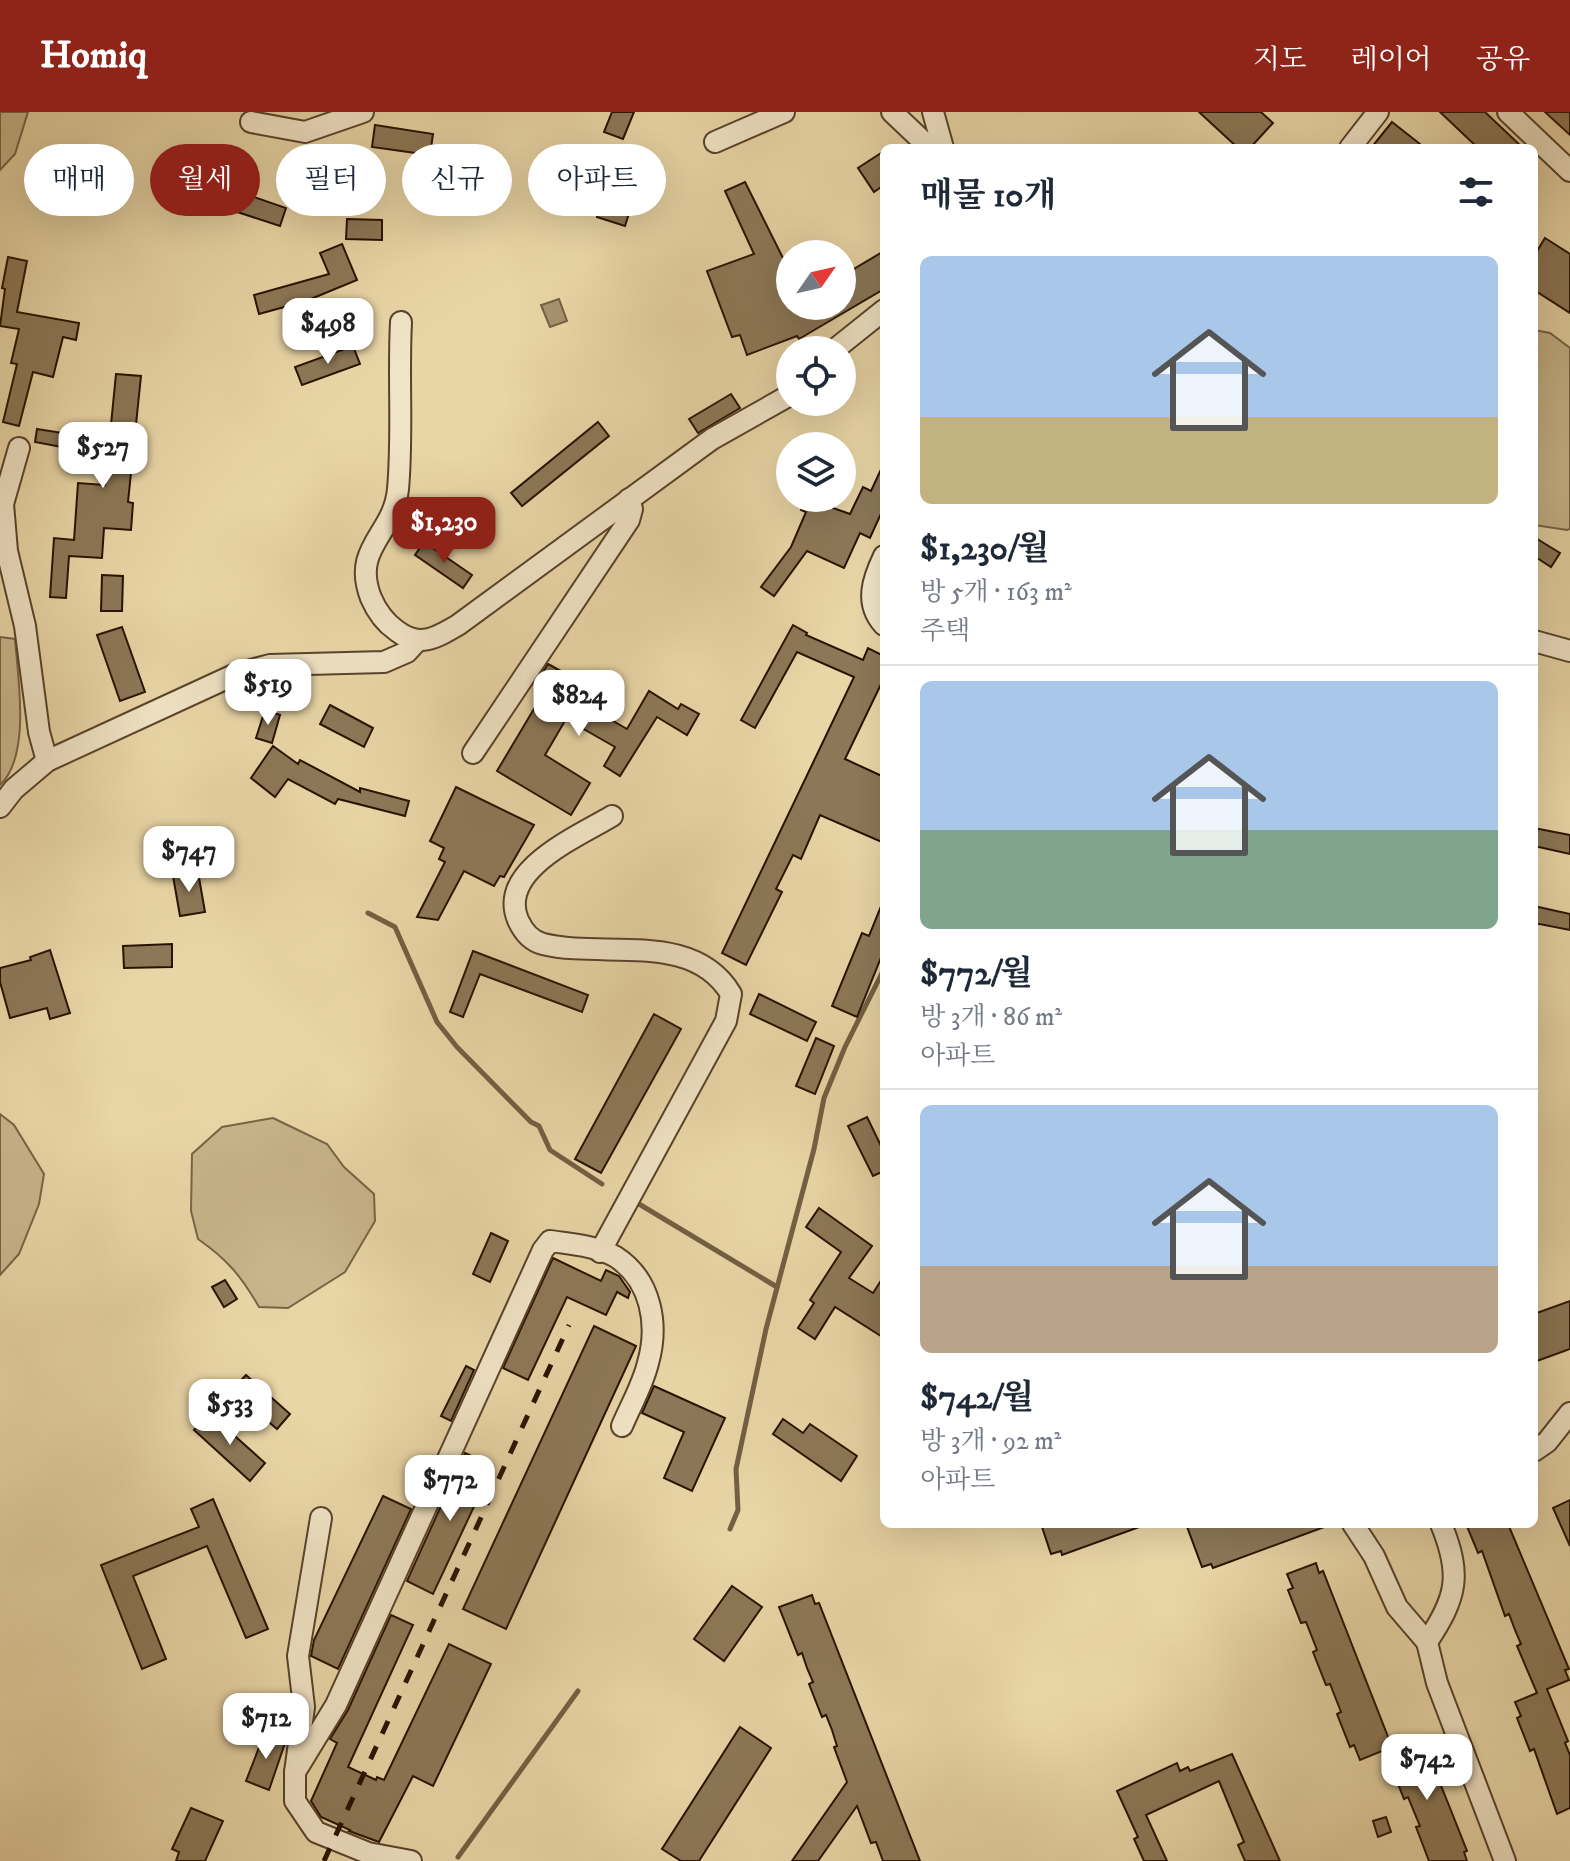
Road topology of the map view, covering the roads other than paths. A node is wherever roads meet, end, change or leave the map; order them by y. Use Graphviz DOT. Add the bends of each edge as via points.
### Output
graph roads {
  1 [pos="363,112"];
  2 [pos="784,112"];
  3 [pos="892,112"];
  4 [pos="933,112"];
  5 [pos="1378,112"];
  6 [pos="1508,112"];
  7 [pos="251,122"];
  8 [pos="715,142"];
  9 [pos="926,144"];
  10 [pos="942,144"];
  11 [pos="1353,144"];
  12 [pos="1570,171"];
  13 [pos="880,313"];
  14 [pos="401,322"];
  15 [pos="852,336"];
  16 [pos="776,403"];
  17 [pos="19,448"];
  18 [pos="629,499"];
  19 [pos="880,564"];
  20 [pos="880,618"];
  21 [pos="417,641"];
  22 [pos="1538,642"];
  23 [pos="1570,651"];
  24 [pos="473,753"];
  25 [pos="47,761"];
  26 [pos="0,807"];
  27 [pos="612,816"];
  28 [pos="600,1252"];
  29 [pos="1570,1413"];
  30 [pos="622,1426"];
  31 [pos="1538,1448"];
  32 [pos="321,1518"];
  33 [pos="1356,1528"];
  34 [pos="1442,1528"];
  35 [pos="1427,1642"];
  36 [pos="295,1772"];
  37 [pos="411,1861"];
  38 [pos="1505,1861"];
  1 -- 7 [label="street" via="305,132"];
  2 -- 8 [label="street"];
  3 -- 9 [label="street"];
  4 -- 10 [label="street"];
  5 -- 11 [label="street"];
  6 -- 12 [label="street"];
  13 -- 15 [label="street"];
  14 -- 21 [label="street" via="398,492 365,567 366,585 384,622"];
  16 -- 18 [label="street" via="712,439"];
  17 -- 25 [label="street" via="3,504 5,535"];
  18 -- 21 [label="street" via="458,625 436,638"];
  18 -- 24 [label="street" via="629,520"];
  19 -- 20 [label="street" via="871,591"];
  21 -- 25 [label="street" via="384,662 270,665 236,674"];
  22 -- 23 [label="street"];
  25 -- 26 [label="street"];
  27 -- 28 [label="street" via="550,853 523,878 514,899 521,926 540,944 667,952 706,967 731,994 726,1021"];
  28 -- 30 [label="street" via="615,1257 641,1281 651,1304 649,1361"];
  28 -- 36 [label="street" via="550,1241 543,1250 343,1691"];
  29 -- 31 [label="street"];
  32 -- 36 [label="street" via="298,1656 304,1707"];
  33 -- 35 [label="street" via="1397,1607"];
  34 -- 35 [label="street" via="1454,1567 1453,1597"];
  35 -- 38 [label="street" via="1437,1683"];
  36 -- 37 [label="street" via="295,1801 316,1832 368,1853"];
}
